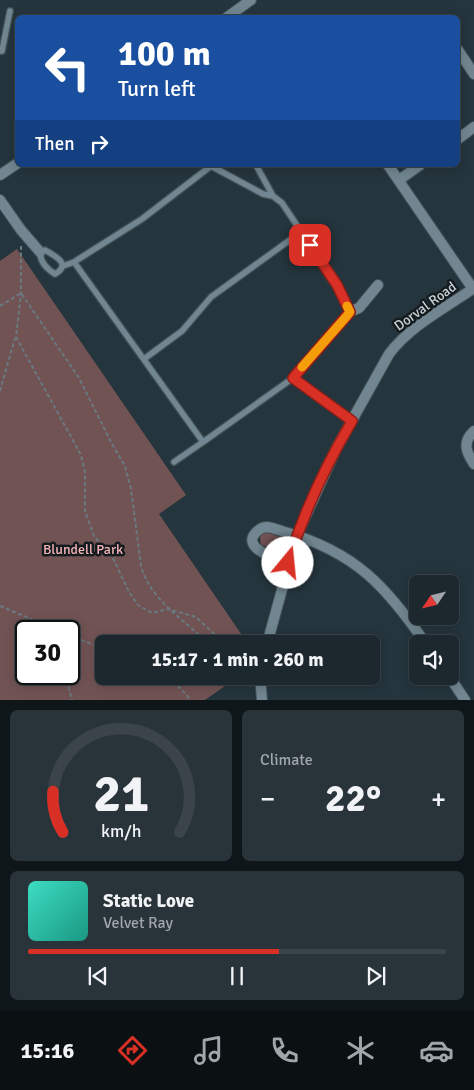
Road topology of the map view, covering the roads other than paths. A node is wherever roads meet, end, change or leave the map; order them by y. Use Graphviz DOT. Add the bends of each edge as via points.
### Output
graph roads {
  1 [pos="251,0"];
  2 [pos="10,11"];
  3 [pos="230,15"];
  4 [pos="0,50"];
  5 [pos="460,53"];
  6 [pos="474,74"];
  7 [pos="474,127"];
  8 [pos="460,138"];
  9 [pos="15,165"];
  10 [pos="211,167"];
  11 [pos="214,167"];
  12 [pos="257,167"];
  13 [pos="389,167"];
  14 [pos="417,167"];
  15 [pos="0,175"];
  16 [pos="399,180"];
  17 [pos="273,196"];
  18 [pos="0,200"];
  19 [pos="302,232"];
  20 [pos="40,252"];
  21 [pos="74,262"];
  22 [pos="63,266"];
  23 [pos="378,285"];
  24 [pos="474,288"];
  25 [pos="350,312"];
  26 [pos="144,359"];
  27 [pos="293,378"];
  28 [pos="352,421"];
  29 [pos="474,432"];
  30 [pos="203,442"];
  31 [pos="174,462"];
  32 [pos="474,464"];
  33 [pos="297,535"];
  34 [pos="288,563"];
  35 [pos="269,635"];
  36 [pos="419,635"];
  37 [pos="454,685"];
  38 [pos="465,700"];
  1 -- 3 [label="street"];
  2 -- 4 [label="lane"];
  5 -- 6 [label="street"];
  7 -- 8 [label="street"];
  9 -- 15 [label="street"];
  10 -- 21 [label="lane" via="142,219"];
  11 -- 17 [label="lane"];
  12 -- 17 [label="lane"];
  13 -- 16 [label="street"];
  14 -- 16 [label="street"];
  16 -- 24 [label="street"];
  17 -- 19 [label="lane" via="282,203"];
  18 -- 20 [label="street"];
  19 -- 25 [label="lane" via="337,285"];
  19 -- 26 [label="lane" via="212,297 182,331"];
  20 -- 22 [label="lane" via="46,250 61,260"];
  20 -- 22 [label="lane" via="40,258 55,274"];
  21 -- 22 [label="lane"];
  21 -- 26 [label="lane"];
  23 -- 25 [label="street" via="359,308"];
  24 -- 28 [label="street, Dorval Road" via="399,341"];
  25 -- 27 [label="lane"];
  26 -- 30 [label="lane"];
  27 -- 28 [label="lane"];
  27 -- 30 [label="lane"];
  28 -- 33 [label="street, Dorval Road"];
  29 -- 32 [label="street" via="465,446"];
  30 -- 31 [label="lane"];
  33 -- 34 [label="street, Dorval Road"];
  33 -- 34 [label="street" via="263,527 253,538 262,554"];
  33 -- 36 [label="street" via="361,568 391,596"];
  34 -- 35 [label="street, Dorval Road"];
  37 -- 38 [label="street"];
}
